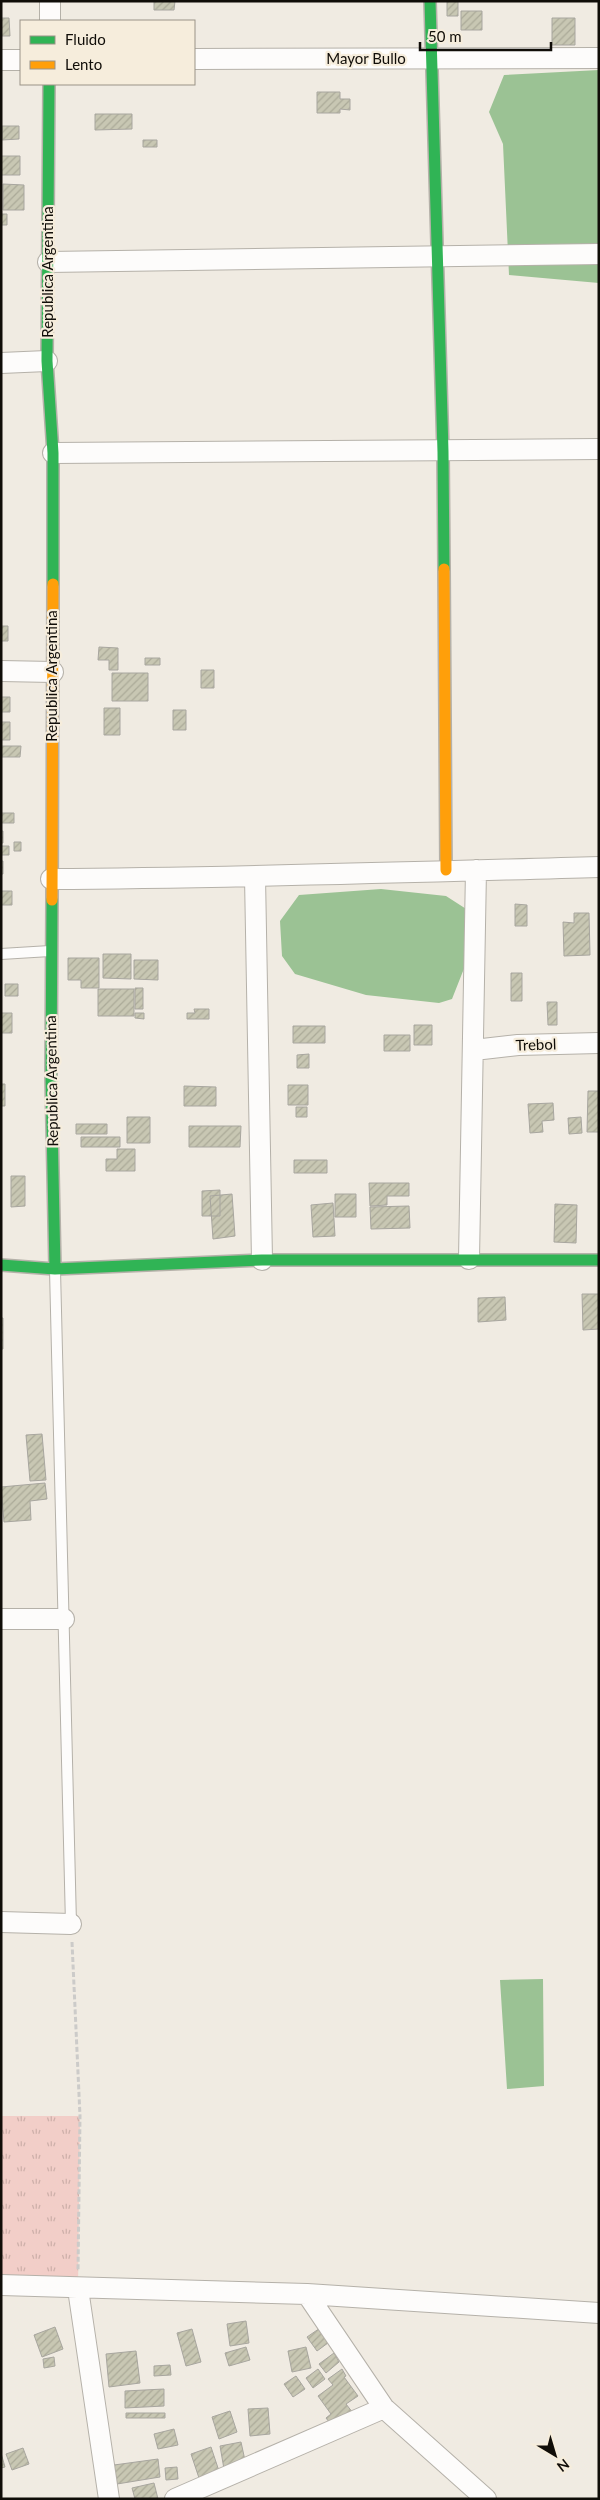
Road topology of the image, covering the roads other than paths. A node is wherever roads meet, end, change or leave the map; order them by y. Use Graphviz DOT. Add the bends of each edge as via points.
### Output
graph roads {
  1 [pos="50,1"];
  2 [pos="430,1"];
  3 [pos="50,20"];
  4 [pos="599,58"];
  5 [pos="195,59"];
  6 [pos="1,60"];
  7 [pos="20,60"];
  8 [pos="432,60"];
  9 [pos="49,85"];
  10 [pos="599,254"];
  11 [pos="437,257"];
  12 [pos="48,262"];
  13 [pos="47,361"];
  14 [pos="1,363"];
  15 [pos="599,449"];
  16 [pos="443,452"];
  17 [pos="53,453"];
  18 [pos="1,671"];
  19 [pos="53,672"];
  20 [pos="599,868"];
  21 [pos="446,870"];
  22 [pos="476,870"];
  23 [pos="256,878"];
  24 [pos="51,879"];
  25 [pos="51,951"];
  26 [pos="1,954"];
  27 [pos="599,1043"];
  28 [pos="474,1050"];
  29 [pos="469,1259"];
  30 [pos="262,1260"];
  31 [pos="599,1260"];
  32 [pos="1,1265"];
  33 [pos="55,1269"];
  34 [pos="64,1619"];
  35 [pos="1,1620"];
  36 [pos="1,1922"];
  37 [pos="71,1924"];
  38 [pos="1,2285"];
  39 [pos="78,2289"];
  40 [pos="307,2294"];
  41 [pos="599,2313"];
  42 [pos="384,2408"];
  43 [pos="109,2499"];
  44 [pos="175,2499"];
  45 [pos="486,2499"];
  1 -- 3 [label="street"];
  2 -- 8 [label="street"];
  4 -- 8 [label="street, Mayor Bullo"];
  5 -- 8 [label="street, Mayor Bullo"];
  6 -- 7 [label="street"];
  8 -- 11 [label="street"];
  9 -- 12 [label="street, Republica Argentina"];
  10 -- 11 [label="street"];
  11 -- 12 [label="street"];
  11 -- 16 [label="street"];
  12 -- 13 [label="street, Republica Argentina"];
  13 -- 14 [label="street"];
  13 -- 17 [label="street, Republica Argentina"];
  15 -- 16 [label="street"];
  16 -- 17 [label="street"];
  16 -- 21 [label="street"];
  17 -- 19 [label="street, Republica Argentina"];
  18 -- 19 [label="street"];
  19 -- 24 [label="street, Republica Argentina"];
  20 -- 22 [label="street"];
  21 -- 22 [label="street"];
  21 -- 23 [label="street"];
  22 -- 28 [label="street"];
  23 -- 24 [label="street"];
  23 -- 30 [label="street"];
  24 -- 25 [label="street, Republica Argentina"];
  25 -- 26 [label="lane"];
  25 -- 33 [label="street, Republica Argentina"];
  27 -- 28 [label="street, Trebol" via="518,1045"];
  28 -- 29 [label="street"];
  29 -- 30 [label="street"];
  29 -- 31 [label="street"];
  30 -- 33 [label="street"];
  32 -- 33 [label="street"];
  33 -- 34 [label="lane"];
  34 -- 35 [label="street"];
  34 -- 37 [label="lane"];
  36 -- 37 [label="street"];
  38 -- 39 [label="street"];
  39 -- 40 [label="street"];
  39 -- 43 [label="street"];
  40 -- 41 [label="street"];
  40 -- 42 [label="street"];
  42 -- 44 [label="street"];
  42 -- 45 [label="street"];
}
